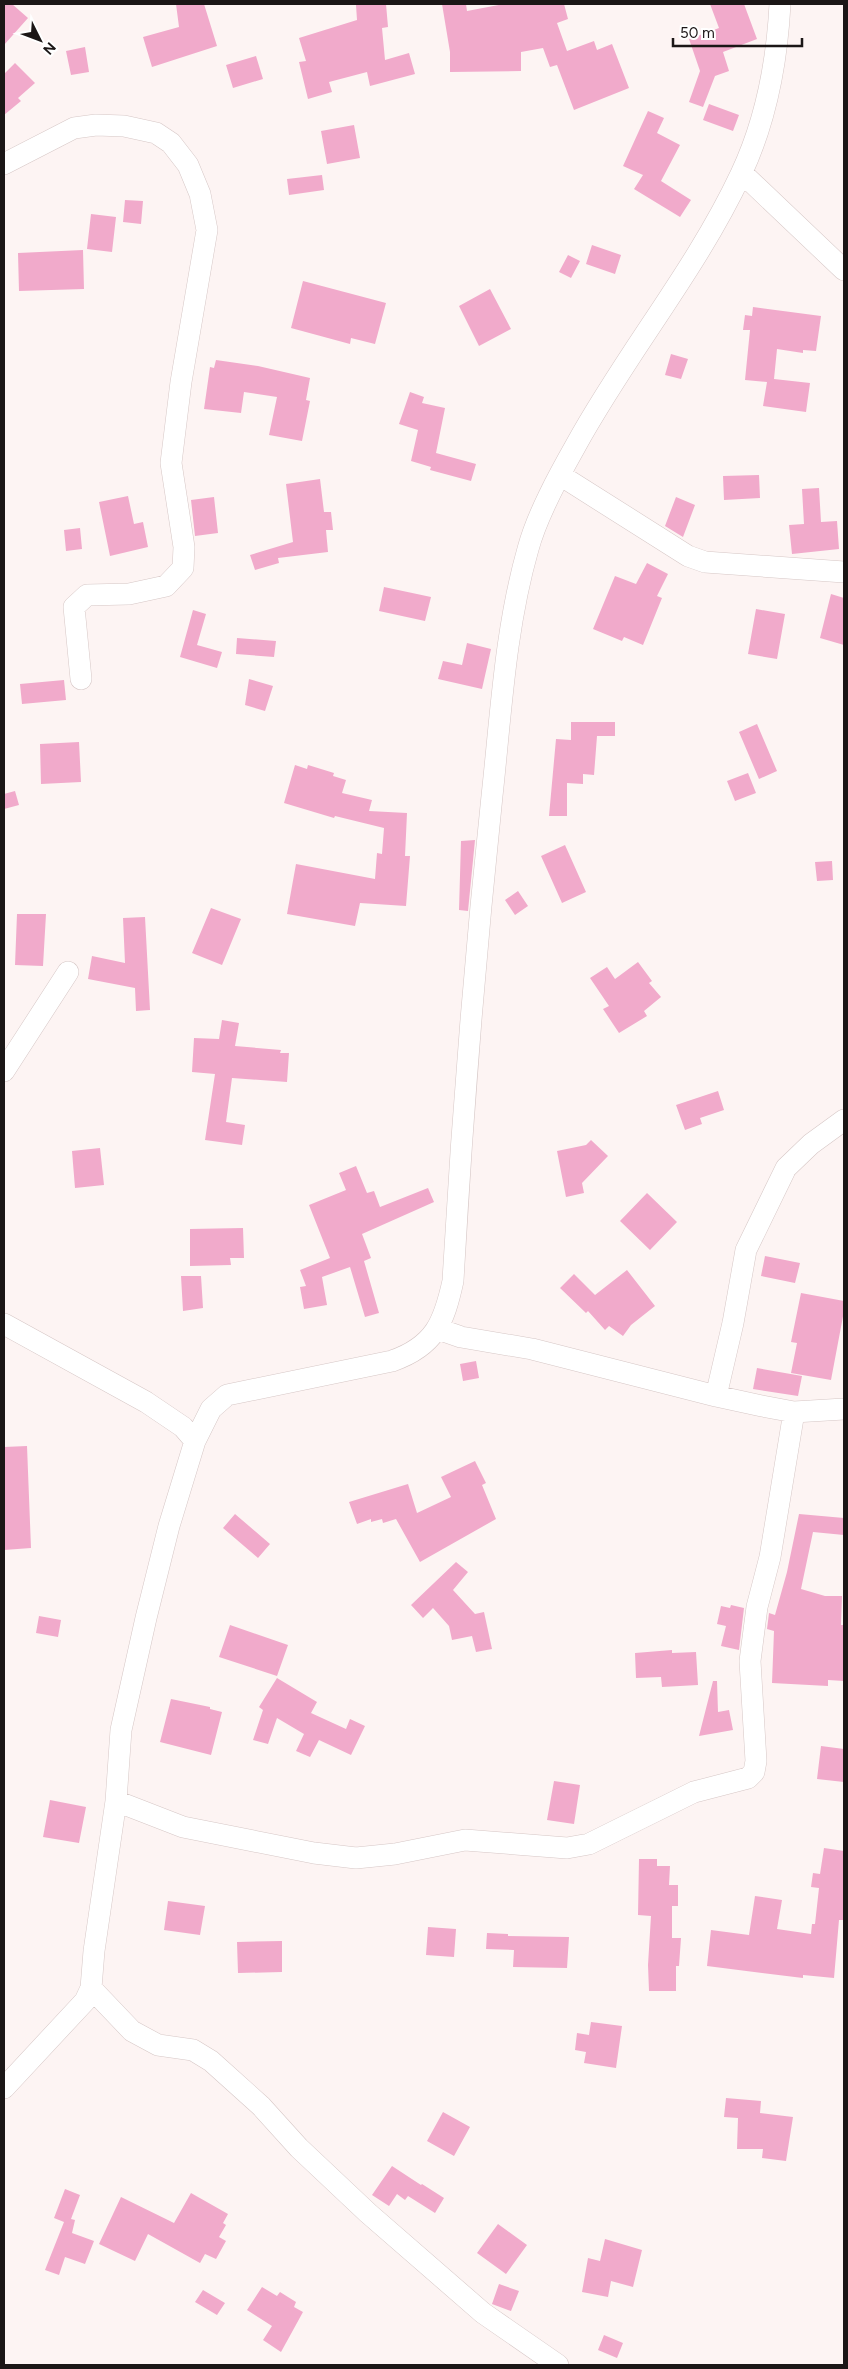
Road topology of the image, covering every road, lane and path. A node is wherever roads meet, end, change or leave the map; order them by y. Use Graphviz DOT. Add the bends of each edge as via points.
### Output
graph roads {
  1 [pos="780,4"];
  2 [pos="4,164"];
  3 [pos="742,172"];
  4 [pos="844,270"];
  5 [pos="560,475"];
  6 [pos="844,572"];
  7 [pos="82,679"];
  8 [pos="68,972"];
  9 [pos="4,1071"];
  10 [pos="844,1120"];
  11 [pos="4,1324"];
  12 [pos="438,1329"];
  13 [pos="716,1396"];
  14 [pos="844,1409"];
  15 [pos="794,1412"];
  16 [pos="195,1441"];
  17 [pos="116,1802"];
  18 [pos="91,1988"];
  19 [pos="4,2088"];
  20 [pos="558,2365"];
  1 -- 3 [label="street" via="778,46 766,105"];
  2 -- 7 [label="street" via="74,128 124,126 156,133 171,144 188,165 200,194 207,230 171,463 184,548 183,568 166,586 129,594 87,595 74,607"];
  3 -- 4 [label="street"];
  3 -- 5 [label="street" via="691,266 596,409"];
  5 -- 6 [label="street" via="688,556 705,562"];
  5 -- 12 [label="street" via="528,547 509,637 480,908 453,1281"];
  8 -- 9 [label="street"];
  10 -- 13 [label="street" via="811,1144 786,1168 746,1250"];
  11 -- 16 [label="street" via="162,1412 183,1427"];
  12 -- 13 [label="street" via="461,1337 532,1349"];
  12 -- 16 [label="street" via="419,1349 392,1361 227,1395 211,1409"];
  13 -- 15 [label="street"];
  14 -- 15 [label="street"];
  15 -- 17 [label="street" via="750,1661 756,1761 754,1772 748,1778 694,1792 590,1844 567,1848 465,1840 356,1858 183,1827"];
  16 -- 17 [label="street" via="170,1526 125,1711"];
  17 -- 18 [label="street"];
  18 -- 19 [label="street" via="86,2001"];
  18 -- 20 [label="street" via="132,2031 158,2045 193,2050 211,2061 388,2231 483,2313"];
}
